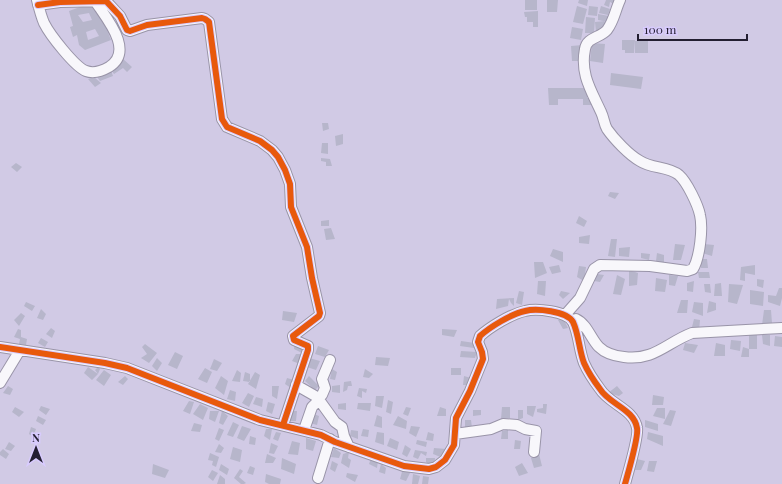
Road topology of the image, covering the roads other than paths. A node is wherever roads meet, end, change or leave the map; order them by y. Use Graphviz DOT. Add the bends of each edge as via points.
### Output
graph roads {
  1 [pos="620,0"];
  2 [pos="95,1"];
  3 [pos="37,2"];
  4 [pos="568,318"];
  5 [pos="782,328"];
  6 [pos="0,347"];
  7 [pos="20,350"];
  8 [pos="330,360"];
  9 [pos="0,383"];
  10 [pos="296,385"];
  11 [pos="318,398"];
  12 [pos="283,425"];
  13 [pos="304,430"];
  14 [pos="455,434"];
  15 [pos="330,439"];
  16 [pos="349,447"];
  17 [pos="534,452"];
  18 [pos="318,478"];
  19 [pos="625,484"];
  1 -- 4 [label="street" via="615,17 606,32 588,41 586,45 586,81 614,138 641,162 675,172 684,181 700,215 698,254 693,269 687,272 650,266 600,265 594,269"];
  2 -- 3 [label="street"];
  2 -- 3 [label="street" via="116,36 120,48 119,56 114,63 95,72 85,71 69,56 46,27"];
  2 -- 10 [label="street" via="107,2 120,16 128,31 147,25 202,18 209,22 222,119 227,127 260,141 278,157 288,178 290,207 307,247 320,314 293,336 294,340 307,345 308,348"];
  4 -- 5 [label="street" via="581,322 605,353 631,358 648,356 692,333"];
  4 -- 14 [label="street" via="554,311 524,311 490,328 480,336 478,342 483,356 482,363 457,415"];
  4 -- 19 [label="street" via="584,364 593,380 604,394 631,415 638,427"];
  6 -- 7 [label="street"];
  7 -- 9 [label="street"];
  7 -- 12 [label="street" via="127,368 260,420"];
  8 -- 11 [label="street" via="322,379 325,391"];
  10 -- 11 [label="street"];
  10 -- 12 [label="street"];
  11 -- 13 [label="street"];
  11 -- 16 [label="street" via="335,422 342,427"];
  12 -- 13 [label="street"];
  13 -- 15 [label="street"];
  14 -- 16 [label="street" via="452,450 441,463 429,469 404,466"];
  14 -- 17 [label="street" via="491,429 502,424 517,425 536,431"];
  15 -- 16 [label="street"];
  15 -- 18 [label="street"];
}
